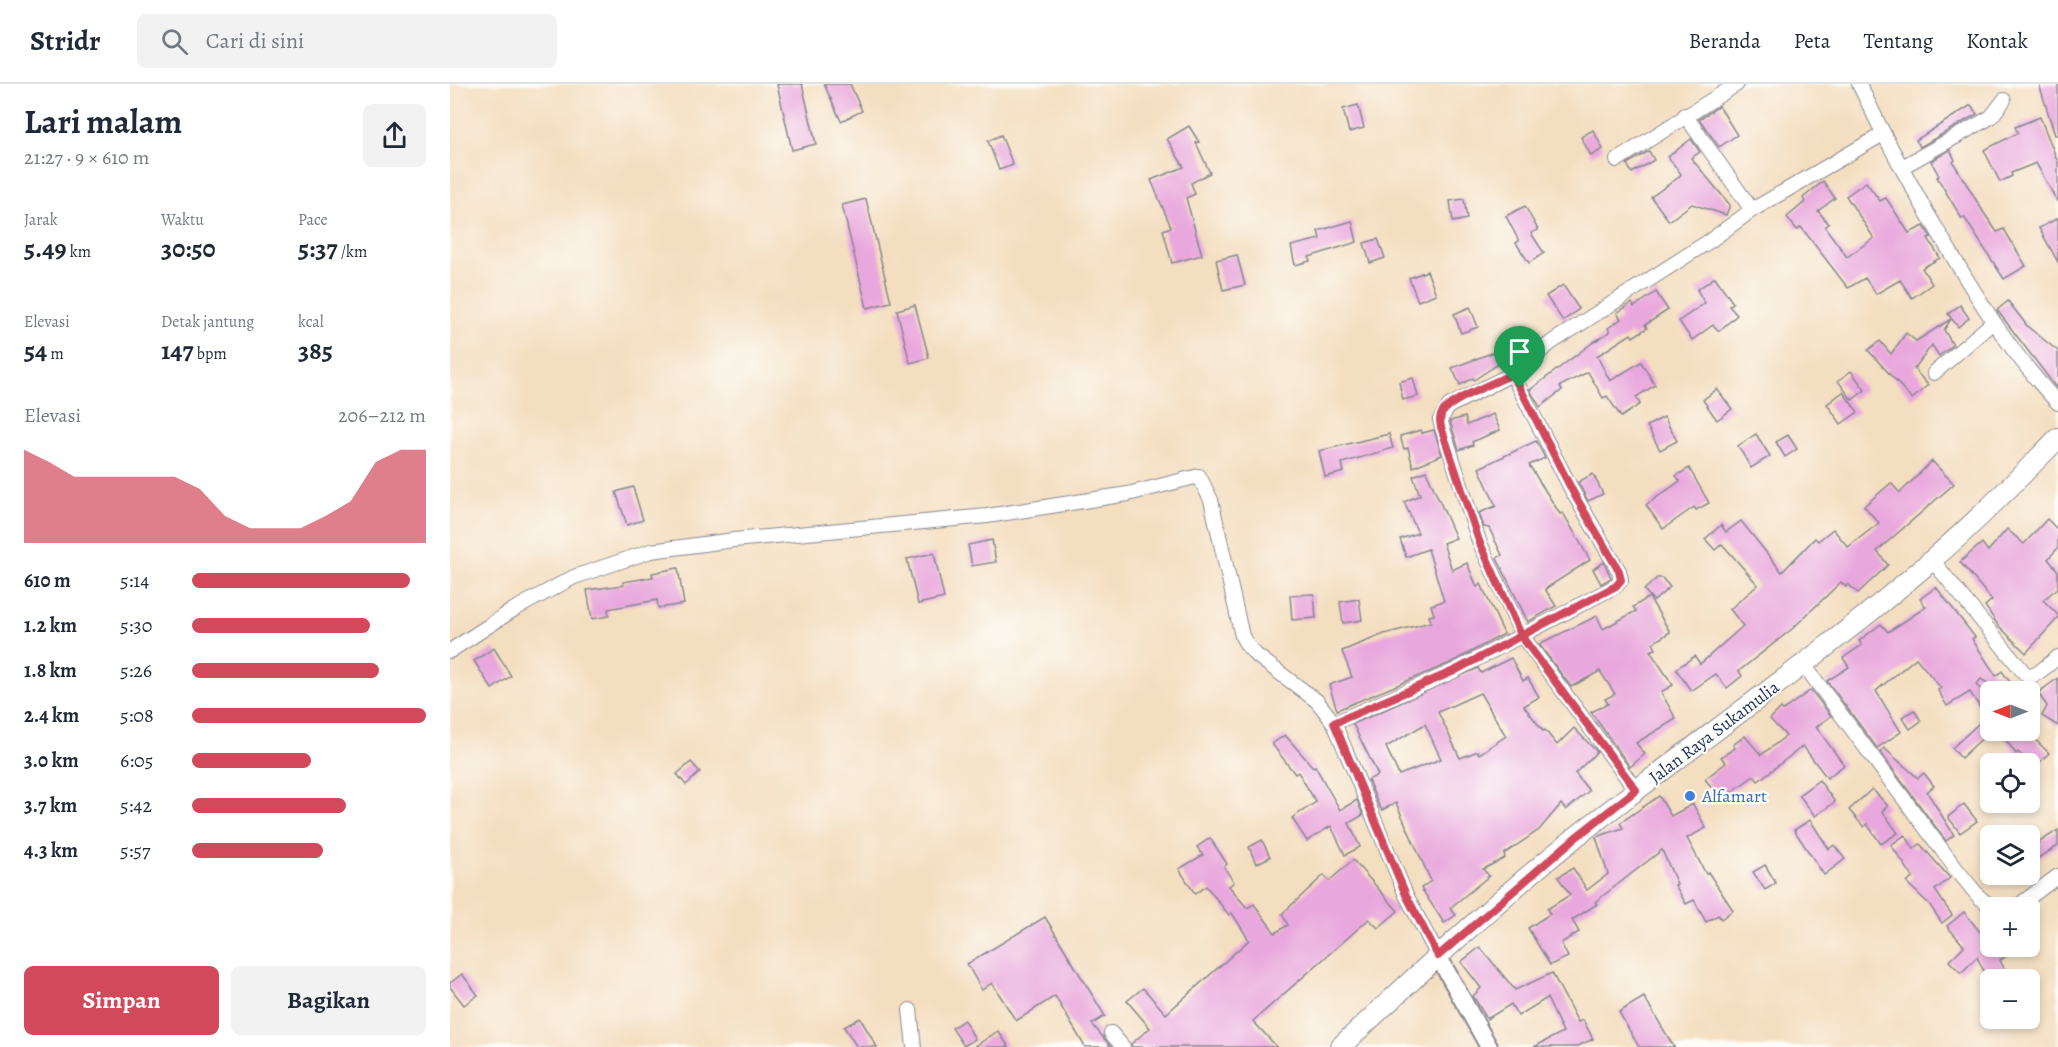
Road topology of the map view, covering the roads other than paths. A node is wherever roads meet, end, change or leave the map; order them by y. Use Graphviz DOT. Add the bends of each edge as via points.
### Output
graph roads {
  1 [pos="1737,84"];
  2 [pos="1859,84"];
  3 [pos="2004,100"];
  4 [pos="1685,115"];
  5 [pos="1883,134"];
  6 [pos="1617,160"];
  7 [pos="1902,167"];
  8 [pos="1752,210"];
  9 [pos="1992,323"];
  10 [pos="1934,373"];
  11 [pos="1512,374"];
  12 [pos="2058,404"];
  13 [pos="2058,438"];
  14 [pos="1932,560"];
  15 [pos="1522,637"];
  16 [pos="450,651"];
  17 [pos="2058,657"];
  18 [pos="1804,665"];
  19 [pos="1334,723"];
  20 [pos="1636,790"];
  21 [pos="2058,876"];
  22 [pos="2030,897"];
  23 [pos="1980,898"];
  24 [pos="1438,956"];
  25 [pos="910,1010"];
  26 [pos="1111,1033"];
  27 [pos="914,1047"];
  28 [pos="1123,1047"];
  29 [pos="1340,1047"];
  30 [pos="1489,1047"];
  1 -- 4 [label="street"];
  2 -- 5 [label="street"];
  3 -- 7 [label="street" via="1991,117"];
  4 -- 6 [label="street"];
  4 -- 8 [label="street"];
  5 -- 7 [label="street"];
  5 -- 8 [label="street"];
  7 -- 9 [label="street"];
  8 -- 11 [label="street" via="1552,342"];
  9 -- 10 [label="street"];
  9 -- 12 [label="street"];
  11 -- 15 [label="street" via="1449,406 1440,420 1479,541"];
  11 -- 15 [label="street" via="1621,576 1616,586"];
  13 -- 14 [label="main road, Jalan Raya Sukamulia" via="1986,512"];
  14 -- 17 [label="street" via="2026,675 2038,673"];
  14 -- 18 [label="main road, Jalan Raya Sukamulia"];
  15 -- 19 [label="street"];
  15 -- 20 [label="street"];
  16 -- 19 [label="street" via="513,610 574,578 651,551 987,516 1128,494 1199,476 1212,500 1242,636 1247,645 1317,701"];
  18 -- 20 [label="main road, Jalan Raya Sukamulia"];
  18 -- 23 [label="street"];
  19 -- 24 [label="street" via="1406,895"];
  20 -- 24 [label="main road, Jalan Raya Sukamulia"];
  21 -- 22 [label="street"];
  24 -- 29 [label="main road, Jalan Raya Sukamulia"];
  24 -- 30 [label="street"];
  25 -- 27 [label="street"];
  26 -- 28 [label="street"];
}
